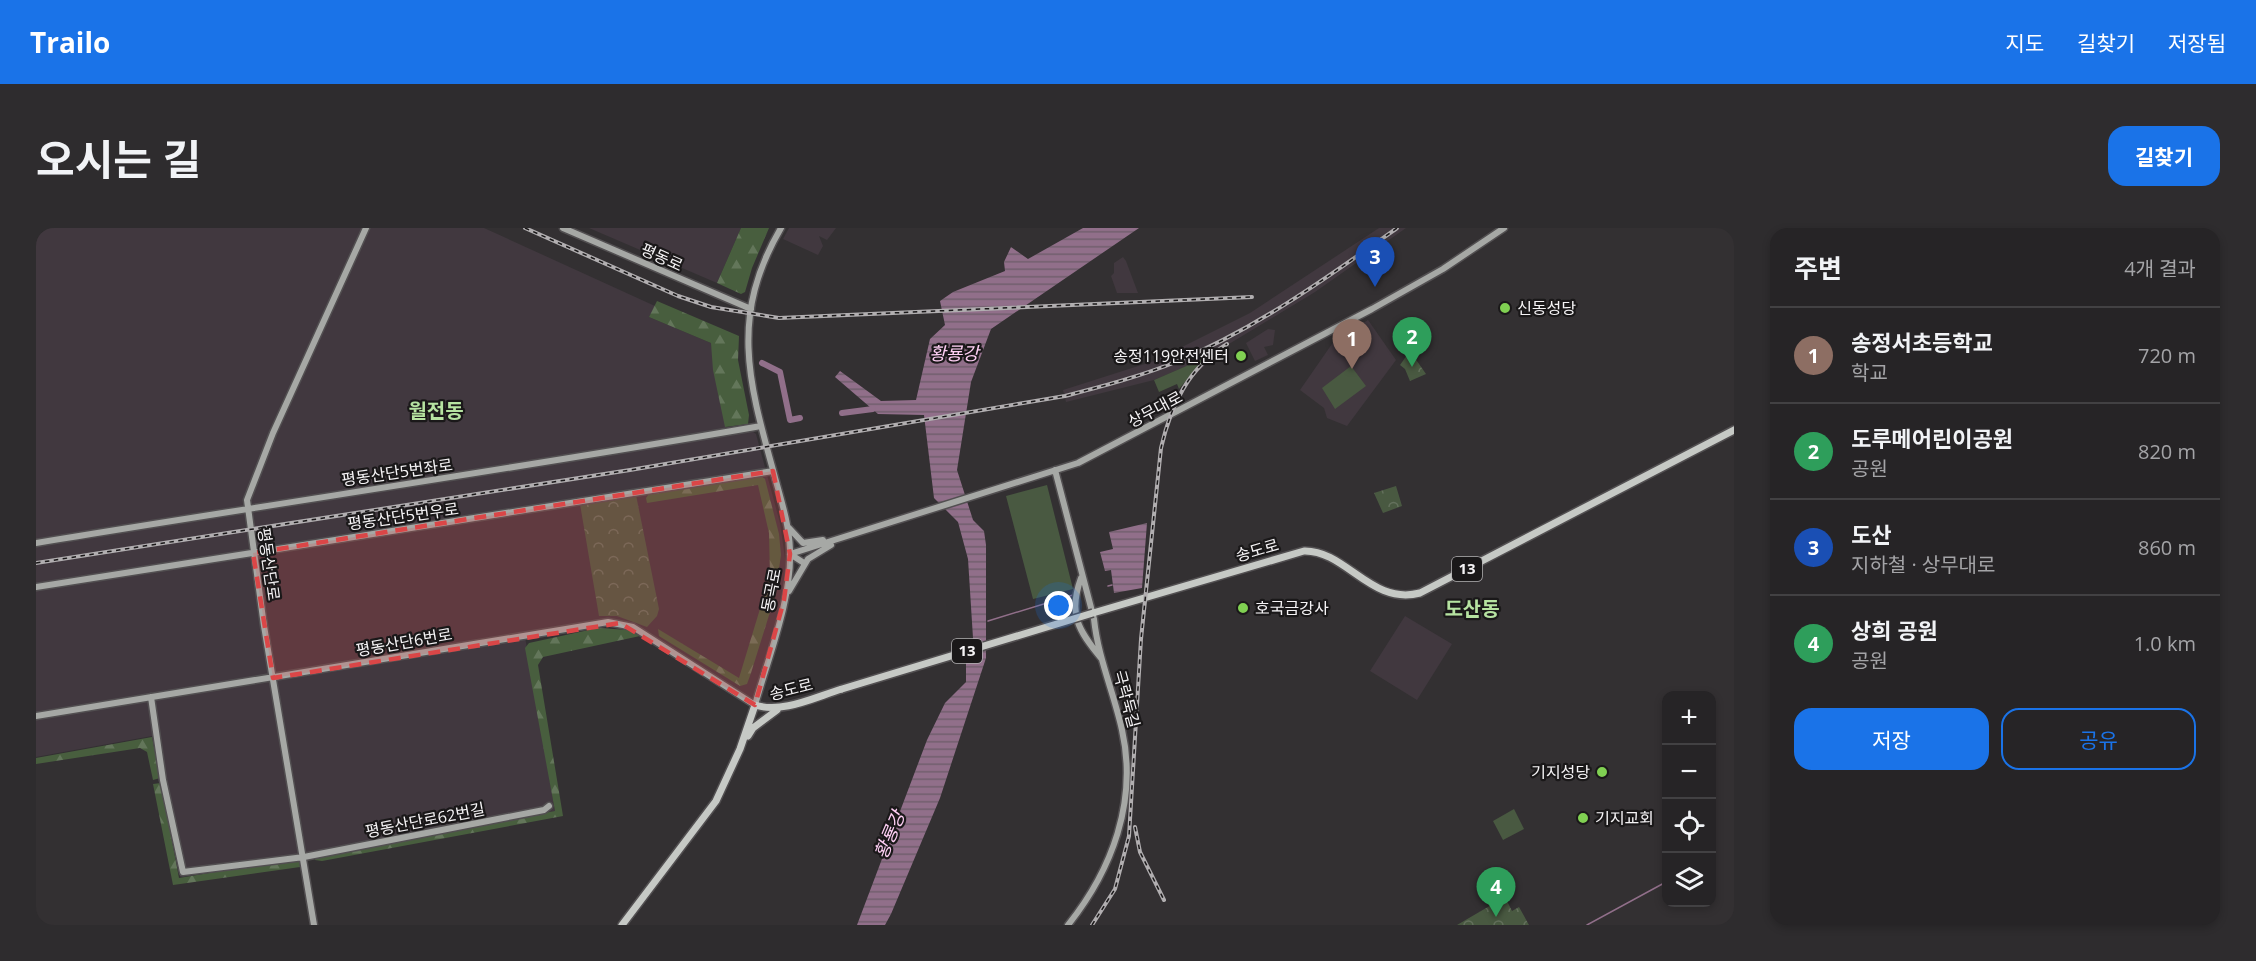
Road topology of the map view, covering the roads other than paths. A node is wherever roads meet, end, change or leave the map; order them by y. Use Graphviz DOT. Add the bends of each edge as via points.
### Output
graph roads {
  1 [pos="366,228"];
  2 [pos="563,228"];
  3 [pos="780,228"];
  4 [pos="1504,228"];
  5 [pos="751,309"];
  6 [pos="761,426"];
  7 [pos="1734,430"];
  8 [pos="773,471"];
  9 [pos="1054,471"];
  10 [pos="247,508"];
  11 [pos="788,526"];
  12 [pos="834,540"];
  13 [pos="36,543"];
  14 [pos="253,553"];
  15 [pos="790,554"];
  16 [pos="804,563"];
  17 [pos="1082,577"];
  18 [pos="36,587"];
  19 [pos="784,600"];
  20 [pos="1093,613"];
  21 [pos="1102,660"];
  22 [pos="273,678"];
  23 [pos="151,697"];
  24 [pos="754,705"];
  25 [pos="782,707"];
  26 [pos="36,716"];
  27 [pos="740,749"];
  28 [pos="549,806"];
  29 [pos="304,857"];
  30 [pos="314,925"];
  31 [pos="622,925"];
  32 [pos="1068,925"];
  1 -- 10 [label="street, 평동산단로" via="251,484"];
  2 -- 5 [label="street, 평동로"];
  3 -- 5 [label="street, 동곡로" via="760,273"];
  4 -- 9 [label="street, 상무대로" via="1443,269 1372,309 1120,443"];
  5 -- 6 [label="street, 동곡로" via="747,357"];
  6 -- 8 [label="street, 동곡로"];
  6 -- 10 [label="street, 평동산단5번좌로" via="504,471"];
  7 -- 20 [label="main road, 송도로 / 13" via="1406,597 1392,595 1318,552 1304,551"];
  8 -- 11 [label="street, 동곡로"];
  8 -- 14 [label="street, 평동산단5번우로"];
  9 -- 12 [label="street, 상무대로"];
  9 -- 17 [label="street, 극락둑길"];
  10 -- 13 [label="street, 평동산단5번좌로"];
  10 -- 14 [label="street, 평동산단로"];
  11 -- 12 [label="street" via="803,543"];
  11 -- 15 [label="street, 동곡로"];
  12 -- 15 [label="street, 상무대로"];
  12 -- 16 [label="street"];
  14 -- 18 [label="street, 평동산단5번우로"];
  14 -- 22 [label="street, 평동산단로"];
  15 -- 16 [label="street"];
  15 -- 19 [label="street, 동곡로"];
  16 -- 19 [label="street"];
  17 -- 20 [label="street, 극락둑길"];
  17 -- 21 [label="street" via="1075,600 1079,629"];
  19 -- 24 [label="street, 동곡로"];
  20 -- 21 [label="street, 극락둑길"];
  20 -- 25 [label="main road, 송도로 / 13, bridge"];
  21 -- 32 [label="street, 극락둑길" via="1122,730 1126,796 1121,825 1098,884"];
  22 -- 23 [label="street, 평동산단6번로"];
  22 -- 24 [label="street, 평동산단6번로" via="608,622 633,627"];
  22 -- 29 [label="street, 평동산단로"];
  23 -- 26 [label="street, 평동산단6번로"];
  23 -- 29 [label="street, 평동산단로62번길" via="183,872"];
  24 -- 25 [label="main road, 송도로 / 13" via="768,710"];
  24 -- 27 [label="main road, 동곡로 / 13"];
  25 -- 27 [label="main road, 13" via="753,728"];
  27 -- 31 [label="main road, 동곡로 / 13" via="711,809"];
  28 -- 29 [label="street, 평동산단로62번길"];
  29 -- 30 [label="street, 평동산단로"];
}
